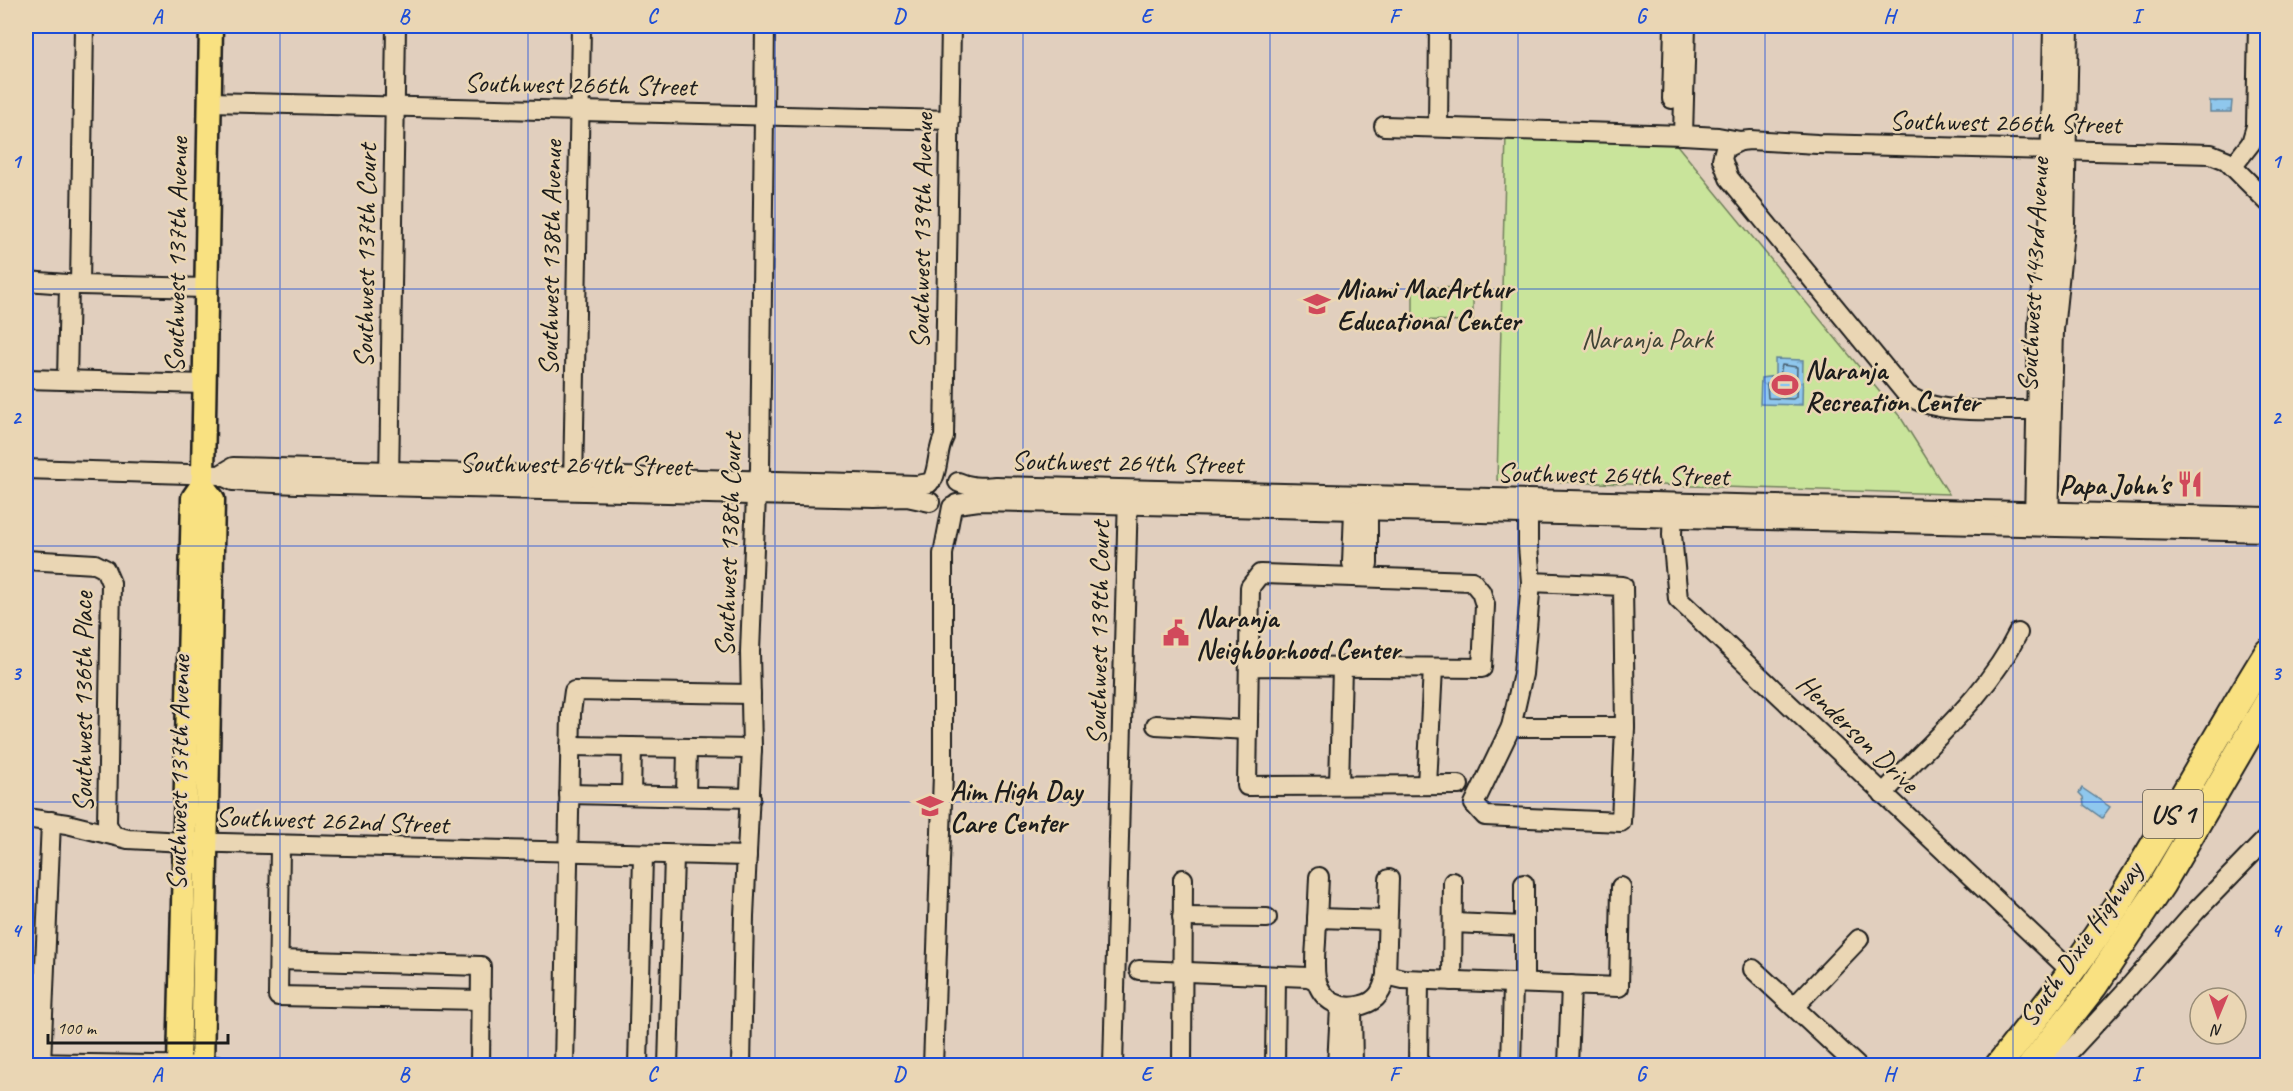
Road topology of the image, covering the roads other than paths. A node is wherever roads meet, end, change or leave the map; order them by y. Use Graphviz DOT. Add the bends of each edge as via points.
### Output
graph roads {
  1 [pos="84,26"];
  2 [pos="211,26"];
  3 [pos="396,26"];
  4 [pos="581,26"];
  5 [pos="765,26"];
  6 [pos="951,26"];
  7 [pos="1439,26"];
  8 [pos="1674,26"];
  9 [pos="1686,26"];
  10 [pos="2053,26"];
  11 [pos="2069,26"];
  12 [pos="2258,26"];
  13 [pos="209,102"];
  14 [pos="394,108"];
  15 [pos="581,111"];
  16 [pos="764,115"];
  17 [pos="950,120"];
  18 [pos="1384,126"];
  19 [pos="1437,127"];
  20 [pos="1677,135"];
  21 [pos="1732,144"];
  22 [pos="2058,149"];
  23 [pos="2233,166"];
  24 [pos="2268,202"];
  25 [pos="26,281"];
  26 [pos="75,285"];
  27 [pos="206,288"];
  28 [pos="26,379"];
  29 [pos="68,380"];
  30 [pos="204,384"];
  31 [pos="2036,410"];
  32 [pos="944,437"];
  33 [pos="26,469"];
  34 [pos="209,478"];
  35 [pos="389,479"];
  36 [pos="955,480"];
  37 [pos="931,481"];
  38 [pos="573,484"];
  39 [pos="757,488"];
  40 [pos="1128,497"];
  41 [pos="943,505"];
  42 [pos="1361,510"];
  43 [pos="1672,510"];
  44 [pos="1533,514"];
  45 [pos="2268,517"];
  46 [pos="2042,519"];
  47 [pos="2268,532"];
  48 [pos="26,560"];
  49 [pos="1358,577"];
  50 [pos="1531,582"];
  51 [pos="2018,633"];
  52 [pos="2268,652"];
  53 [pos="1250,666"];
  54 [pos="1342,667"];
  55 [pos="1432,668"];
  56 [pos="751,694"];
  57 [pos="2268,702"];
  58 [pos="1156,725"];
  59 [pos="1511,727"];
  60 [pos="1625,727"];
  61 [pos="1248,730"];
  62 [pos="570,746"];
  63 [pos="632,747"];
  64 [pos="687,748"];
  65 [pos="752,749"];
  66 [pos="1339,785"];
  67 [pos="1427,785"];
  68 [pos="1459,785"];
  69 [pos="569,794"];
  70 [pos="1883,794"];
  71 [pos="630,795"];
  72 [pos="686,796"];
  73 [pos="751,798"];
  74 [pos="26,818"];
  75 [pos="51,821"];
  76 [pos="113,835"];
  77 [pos="2268,837"];
  78 [pos="184,842"];
  79 [pos="207,843"];
  80 [pos="280,845"];
  81 [pos="568,853"];
  82 [pos="643,855"];
  83 [pos="674,856"];
  84 [pos="747,856"];
  85 [pos="1319,877"];
  86 [pos="1183,879"];
  87 [pos="1389,879"];
  88 [pos="1454,882"];
  89 [pos="1524,884"];
  90 [pos="1622,887"];
  91 [pos="1182,917"];
  92 [pos="1267,918"];
  93 [pos="1317,918"];
  94 [pos="1387,921"];
  95 [pos="1453,923"];
  96 [pos="1524,926"];
  97 [pos="1859,939"];
  98 [pos="279,960"];
  99 [pos="1753,969"];
  100 [pos="1139,970"];
  101 [pos="2071,971"];
  102 [pos="1182,972"];
  103 [pos="1386,975"];
  104 [pos="1276,976"];
  105 [pos="1316,980"];
  106 [pos="1419,980"];
  107 [pos="1452,981"];
  108 [pos="1518,983"];
  109 [pos="2131,983"];
  110 [pos="1571,985"];
  111 [pos="2094,986"];
  112 [pos="482,1000"];
  113 [pos="1346,1007"];
  114 [pos="1794,1007"];
  115 [pos="33,1063"];
  116 [pos="179,1065"];
  117 [pos="202,1065"];
  118 [pos="216,1065"];
  119 [pos="480,1065"];
  120 [pos="564,1065"];
  121 [pos="638,1065"];
  122 [pos="668,1065"];
  123 [pos="741,1065"];
  124 [pos="933,1065"];
  125 [pos="1113,1065"];
  126 [pos="1182,1065"];
  127 [pos="1275,1065"];
  128 [pos="1345,1065"];
  129 [pos="1418,1065"];
  130 [pos="1511,1065"];
  131 [pos="1568,1065"];
  132 [pos="1857,1065"];
  133 [pos="1998,1065"];
  134 [pos="2031,1065"];
  135 [pos="2056,1065"];
  1 -- 26 [label="street"];
  2 -- 13 [label="main road, Southwest 137th Avenue"];
  3 -- 14 [label="street, Southwest 137th Court"];
  4 -- 15 [label="street, Southwest 138th Avenue"];
  5 -- 16 [label="street, Southwest 138th Court"];
  6 -- 17 [label="street, Southwest 139th Avenue"];
  7 -- 19 [label="street"];
  8 -- 20 [label="street"];
  9 -- 20 [label="street"];
  10 -- 22 [label="street, Southwest 143rd Avenue"];
  11 -- 22 [label="street, Southwest 143rd Avenue"];
  12 -- 23 [label="street" via="2256,126 2251,143"];
  13 -- 14 [label="street, Southwest 266th Street"];
  13 -- 27 [label="main road, Southwest 137th Avenue"];
  14 -- 15 [label="street, Southwest 266th Street"];
  14 -- 35 [label="street, Southwest 137th Court"];
  15 -- 16 [label="street, Southwest 266th Street"];
  15 -- 38 [label="street, Southwest 138th Avenue"];
  16 -- 17 [label="street, Southwest 266th Street"];
  16 -- 39 [label="street, Southwest 138th Court"];
  17 -- 32 [label="street, Southwest 139th Avenue"];
  18 -- 19 [label="street, Southwest 266th Street"];
  19 -- 20 [label="street, Southwest 266th Street"];
  20 -- 21 [label="street, Southwest 266th Street" via="1718,137"];
  21 -- 22 [label="street, Southwest 266th Street"];
  21 -- 31 [label="street" via="1723,153 1722,164 1728,178 1899,385 1916,400 1944,408"];
  22 -- 23 [label="street, Southwest 266th Street" via="2201,153 2219,156"];
  22 -- 31 [label="street, Southwest 143rd Avenue" via="2038,323"];
  22 -- 46 [label="street, Southwest 143rd Avenue" via="2066,223 2054,330"];
  23 -- 24 [label="street, Southwest 266th Street"];
  25 -- 26 [label="street"];
  26 -- 27 [label="street"];
  26 -- 29 [label="street"];
  27 -- 30 [label="main road, Southwest 137th Avenue"];
  28 -- 29 [label="street"];
  29 -- 30 [label="street"];
  30 -- 34 [label="main road, Southwest 137th Avenue"];
  31 -- 46 [label="street, Southwest 143rd Avenue"];
  32 -- 36 [label="street, Southwest 139th Avenue"];
  32 -- 37 [label="street, Southwest 139th Avenue"];
  33 -- 34 [label="street, Southwest 264th Street"];
  34 -- 35 [label="street, Southwest 264th Street"];
  34 -- 78 [label="main road, Southwest 137th Avenue" via="192,498"];
  34 -- 79 [label="main road, Southwest 137th Avenue" via="213,499"];
  35 -- 38 [label="street, Southwest 264th Street"];
  36 -- 37 [label="street" via="944,475"];
  36 -- 40 [label="street, Southwest 264th Street" via="979,488"];
  36 -- 41 [label="street" via="961,495"];
  37 -- 39 [label="street, Southwest 264th Street" via="908,485"];
  37 -- 41 [label="street" via="926,493"];
  38 -- 39 [label="street, Southwest 264th Street"];
  39 -- 41 [label="street, Southwest 264th Street" via="908,497"];
  39 -- 56 [label="street, Southwest 138th Court"];
  40 -- 41 [label="street, Southwest 264th Street"];
  40 -- 42 [label="street, Southwest 264th Street"];
  40 -- 43 [label="street, Southwest 264th Street"];
  40 -- 125 [label="street, Southwest 139th Court"];
  41 -- 124 [label="street" via="938,540 943,554 943,774"];
  42 -- 44 [label="street, Southwest 264th Street"];
  42 -- 49 [label="street" via="1361,542 1352,563"];
  43 -- 44 [label="street, Southwest 264th Street"];
  43 -- 46 [label="street, Southwest 264th Street"];
  43 -- 70 [label="street, Henderson Drive" via="1678,599"];
  44 -- 50 [label="street" via="1528,546"];
  45 -- 46 [label="street, Southwest 264th Street"];
  46 -- 47 [label="street, Southwest 264th Street"];
  48 -- 76 [label="street, Southwest 136th Place" via="95,564 105,569 111,583 107,824"];
  49 -- 53 [label="street" via="1260,574 1250,587"];
  49 -- 55 [label="street" via="1472,581 1481,592 1485,605 1482,668"];
  50 -- 59 [label="street" via="1523,674"];
  50 -- 60 [label="street" via="1623,586"];
  51 -- 70 [label="street" via="1984,687"];
  52 -- 101 [label="highway, South Dixie Highway / US 1" via="2143,863"];
  53 -- 54 [label="street"];
  53 -- 61 [label="street"];
  54 -- 55 [label="street"];
  54 -- 66 [label="street"];
  55 -- 67 [label="street"];
  56 -- 62 [label="street" via="574,692"];
  56 -- 65 [label="street, Southwest 138th Court"];
  57 -- 111 [label="highway, South Dixie Highway / US 1" via="2162,884"];
  58 -- 61 [label="street"];
  59 -- 60 [label="street"];
  59 -- 60 [label="street" via="1474,804 1485,816 1621,822"];
  61 -- 66 [label="street" via="1248,786"];
  62 -- 63 [label="street"];
  62 -- 69 [label="street"];
  63 -- 64 [label="street"];
  63 -- 71 [label="street"];
  64 -- 65 [label="street"];
  64 -- 72 [label="street"];
  65 -- 73 [label="street, Southwest 138th Court"];
  66 -- 67 [label="street"];
  67 -- 68 [label="street"];
  69 -- 71 [label="street"];
  69 -- 81 [label="street"];
  70 -- 101 [label="street, Henderson Drive"];
  71 -- 72 [label="street"];
  72 -- 73 [label="street"];
  73 -- 84 [label="street, Southwest 138th Court"];
  74 -- 75 [label="street, Southwest 262nd Street"];
  75 -- 76 [label="street, Southwest 262nd Street"];
  75 -- 115 [label="street"];
  76 -- 78 [label="street, Southwest 262nd Street"];
  77 -- 109 [label="street"];
  78 -- 79 [label="street, Southwest 262nd Street"];
  78 -- 116 [label="main road, Southwest 137th Avenue"];
  79 -- 80 [label="street, Southwest 262nd Street"];
  79 -- 117 [label="main road, Southwest 137th Avenue"];
  80 -- 81 [label="street, Southwest 262nd Street"];
  80 -- 98 [label="street"];
  81 -- 82 [label="street, Southwest 262nd Street"];
  81 -- 120 [label="street"];
  82 -- 83 [label="street, Southwest 262nd Street"];
  82 -- 121 [label="street"];
  83 -- 84 [label="street, Southwest 262nd Street"];
  83 -- 122 [label="street"];
  84 -- 123 [label="street, Southwest 138th Court"];
  85 -- 93 [label="street"];
  86 -- 91 [label="street"];
  87 -- 94 [label="street"];
  88 -- 95 [label="street"];
  89 -- 96 [label="street"];
  90 -- 110 [label="street" via="1619,987"];
  91 -- 92 [label="street"];
  91 -- 102 [label="street"];
  93 -- 94 [label="street"];
  93 -- 105 [label="street"];
  94 -- 103 [label="street"];
  95 -- 96 [label="street"];
  95 -- 107 [label="street"];
  96 -- 108 [label="street"];
  97 -- 114 [label="street"];
  98 -- 112 [label="street" via="481,966"];
  98 -- 112 [label="street" via="278,996"];
  99 -- 114 [label="street"];
  100 -- 102 [label="street"];
  101 -- 111 [label="highway"];
  101 -- 133 [label="highway, US 1"];
  102 -- 104 [label="street"];
  102 -- 126 [label="street"];
  103 -- 106 [label="street"];
  103 -- 113 [label="street" via="1380,994 1366,1004"];
  104 -- 105 [label="street"];
  104 -- 127 [label="street"];
  105 -- 113 [label="street" via="1330,1001"];
  106 -- 107 [label="street"];
  106 -- 129 [label="street"];
  107 -- 108 [label="street"];
  108 -- 110 [label="street"];
  108 -- 130 [label="street"];
  109 -- 111 [label="street" via="2112,990"];
  109 -- 135 [label="street"];
  110 -- 131 [label="street"];
  111 -- 134 [label="highway, South Dixie Highway / US 1"];
  112 -- 119 [label="street"];
  113 -- 128 [label="street"];
  114 -- 132 [label="street"];
  115 -- 116 [label="street"];
  116 -- 117 [label="street"];
  117 -- 118 [label="street"];
}
